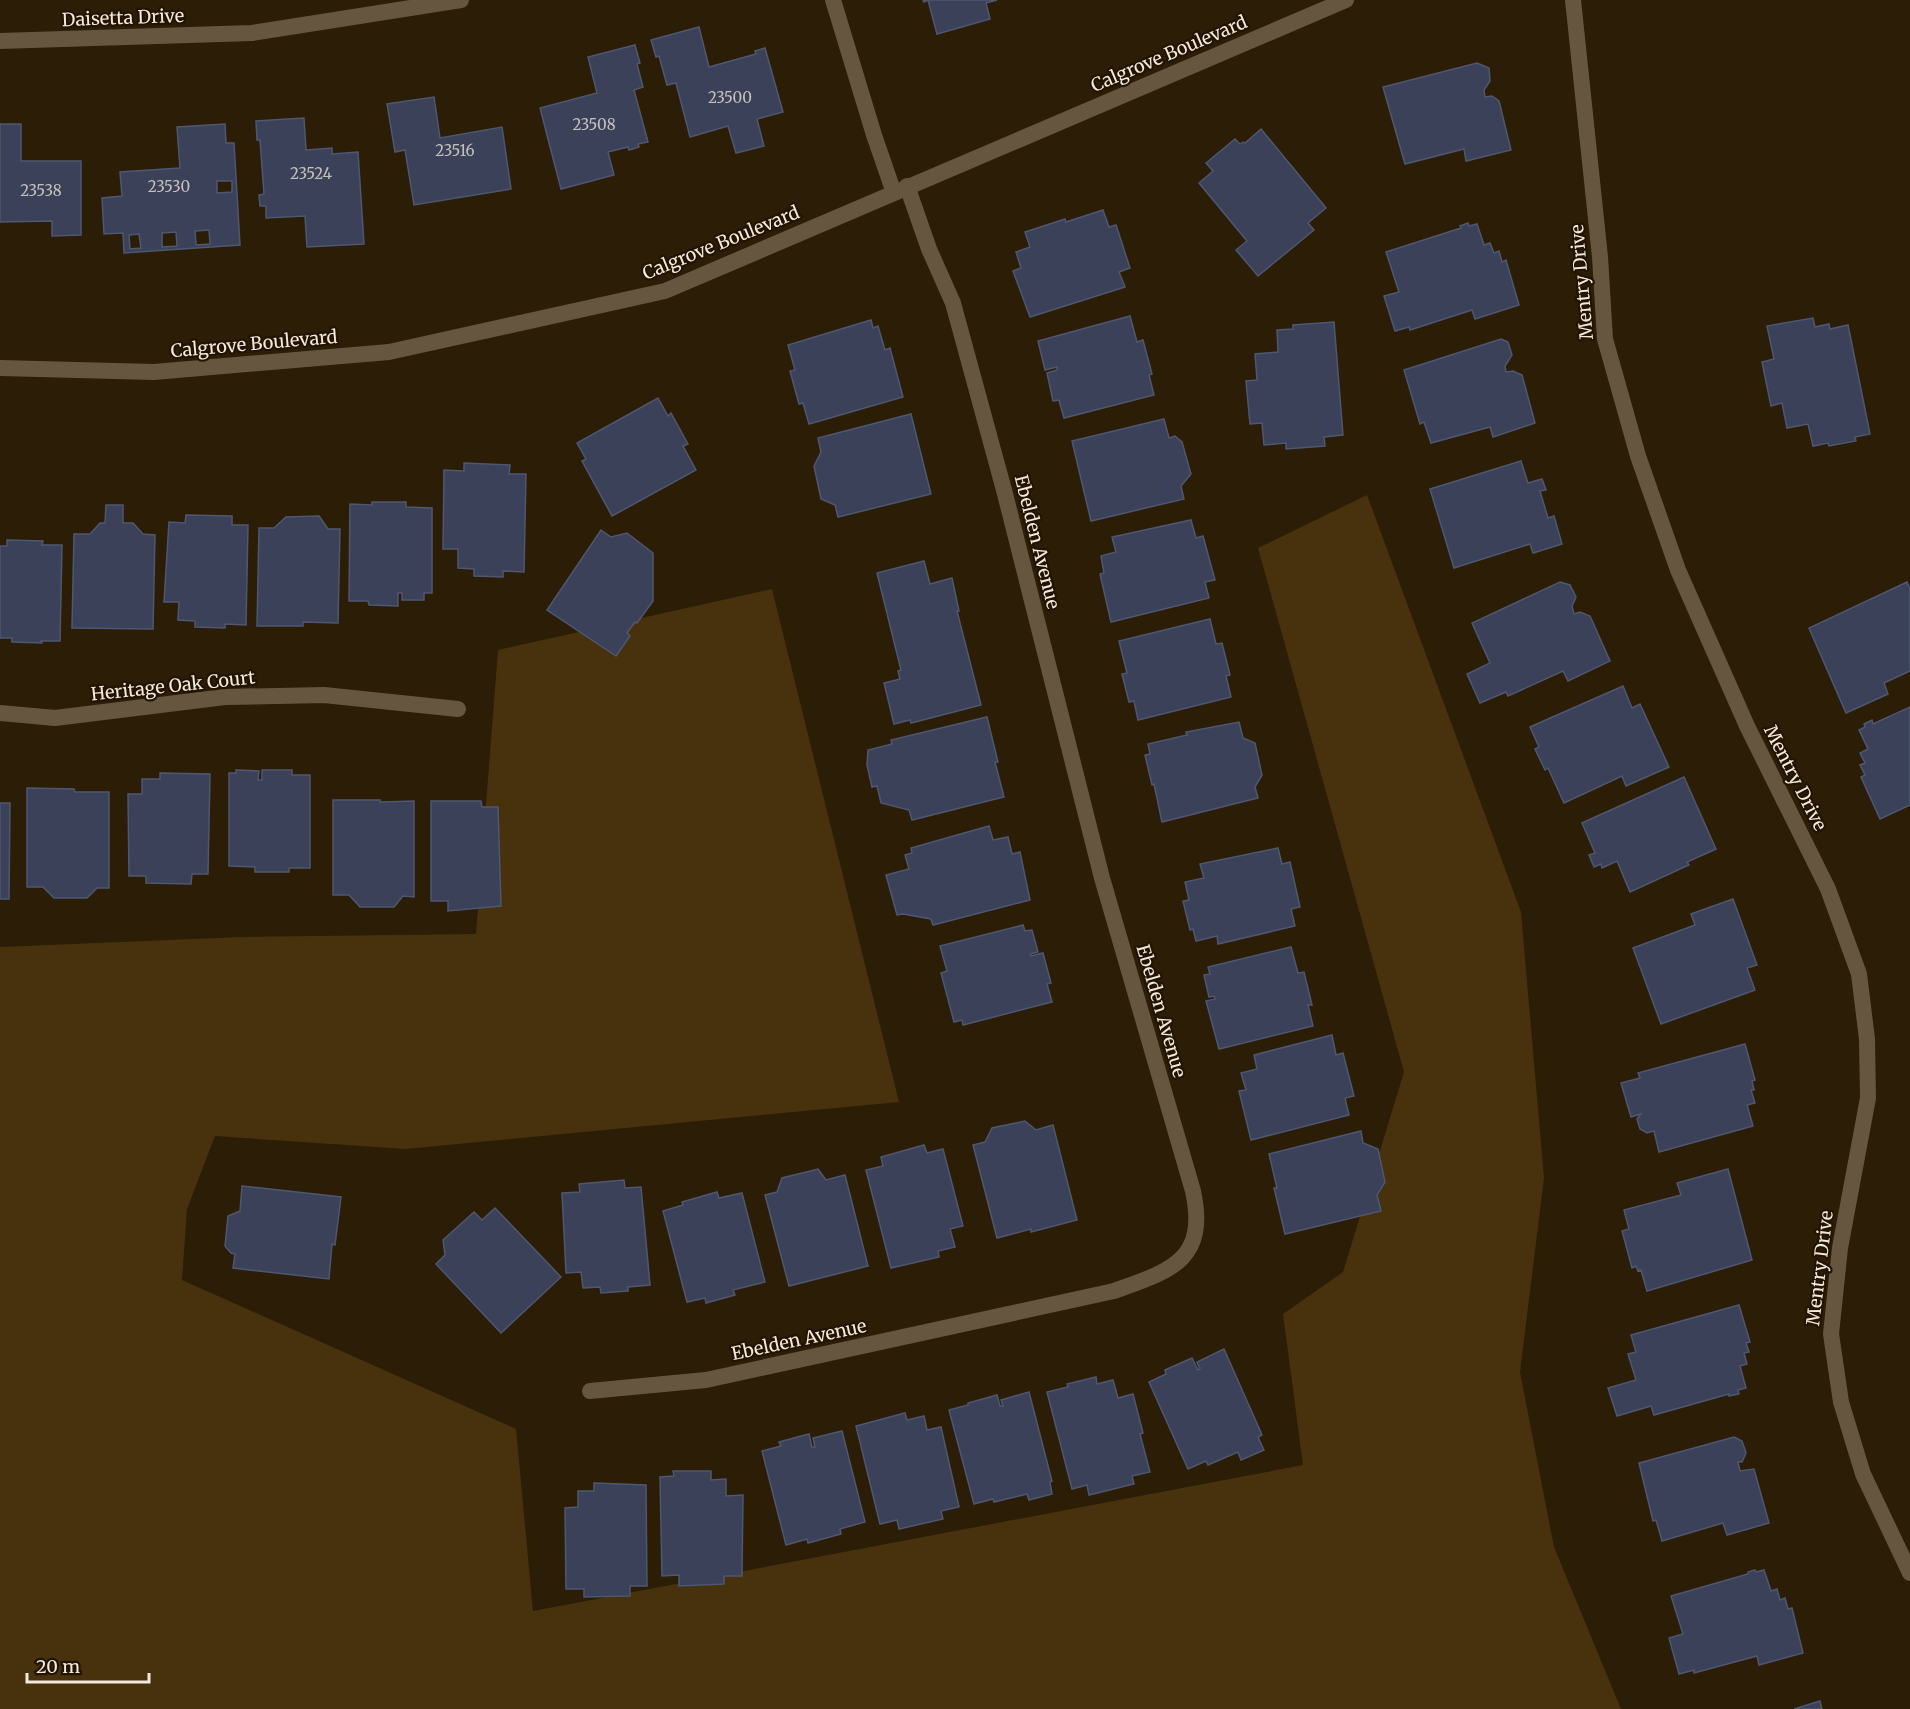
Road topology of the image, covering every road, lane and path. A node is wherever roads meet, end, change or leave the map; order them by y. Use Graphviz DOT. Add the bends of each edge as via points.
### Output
graph roads {
  1 [pos="461,0"];
  2 [pos="832,0"];
  3 [pos="1346,0"];
  4 [pos="1573,0"];
  5 [pos="0,41"];
  6 [pos="901,190"];
  7 [pos="0,368"];
  8 [pos="458,709"];
  9 [pos="0,713"];
  10 [pos="590,1391"];
  11 [pos="1910,1573"];
  1 -- 5 [label="street, Daisetta Drive" via="252,33"];
  2 -- 6 [label="street, Ebelden Avenue" via="874,135"];
  3 -- 6 [label="street, Calgrove Boulevard"];
  4 -- 11 [label="street, Mentry Drive" via="1605,339 1638,456 1678,570 1747,726 1828,889 1859,974 1867,1039 1868,1098 1840,1248 1831,1334 1841,1402 1863,1474"];
  6 -- 7 [label="street, Calgrove Boulevard" via="665,291 389,352 154,372"];
  6 -- 10 [label="street, Ebelden Avenue" via="953,303 1102,878 1192,1191 1197,1213 1193,1242 1181,1261 1156,1276 1114,1291 706,1380"];
  8 -- 9 [label="street, Heritage Oak Court" via="324,695 225,697 55,718"];
}
